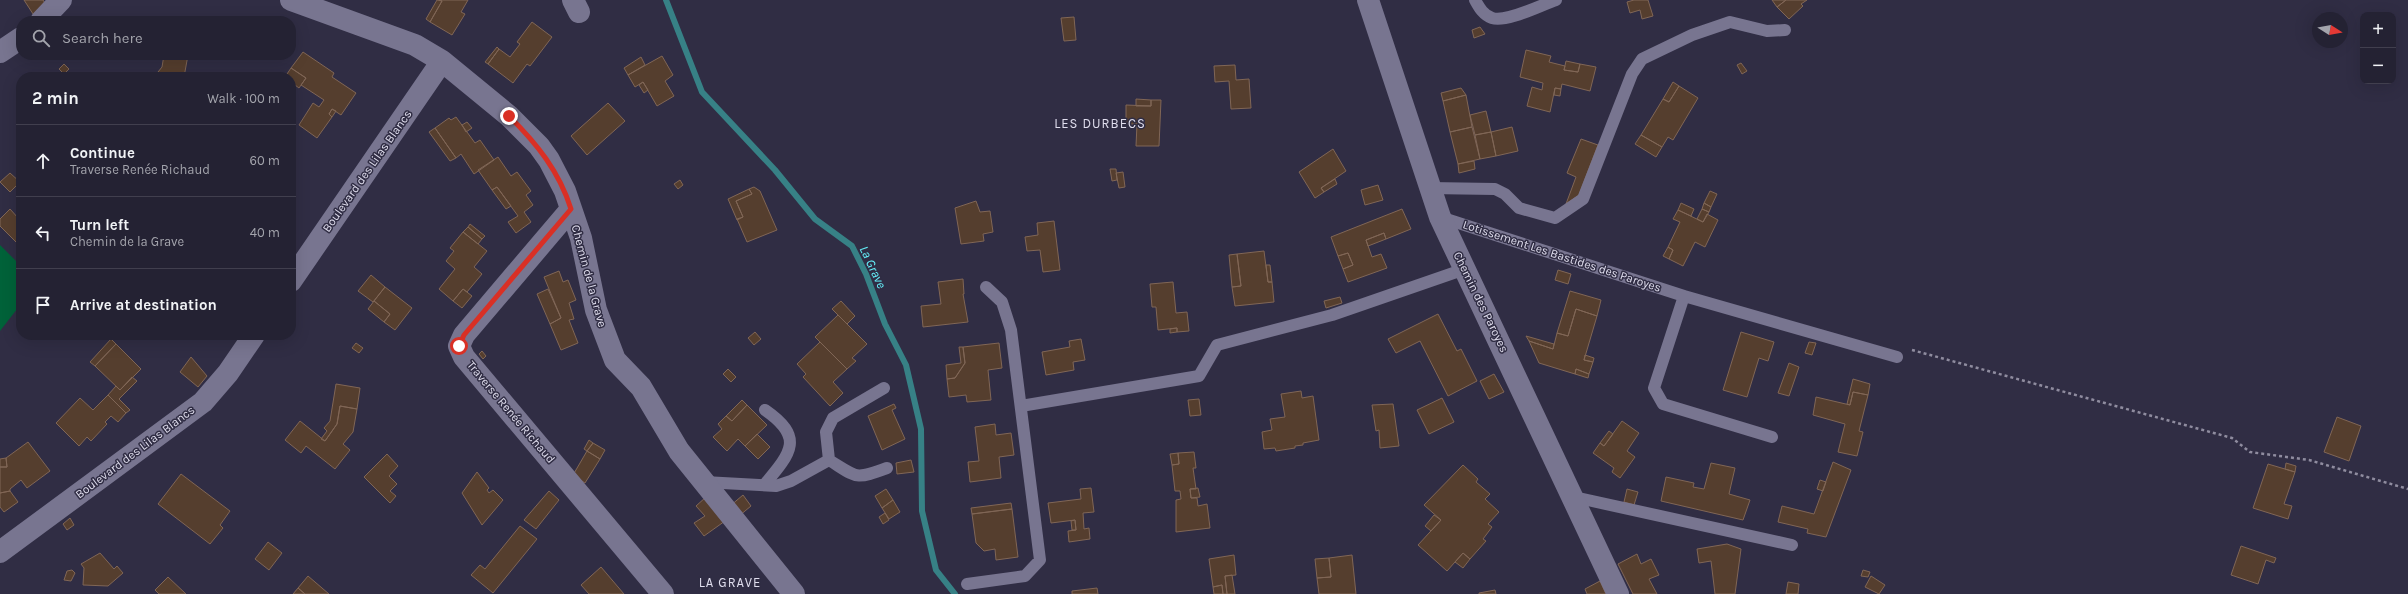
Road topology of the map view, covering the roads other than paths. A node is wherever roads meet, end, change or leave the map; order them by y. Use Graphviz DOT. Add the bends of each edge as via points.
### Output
graph roads {
  1 [pos="61,0"];
  2 [pos="292,0"];
  3 [pos="1368,0"];
  4 [pos="1475,0"];
  5 [pos="1556,0"];
  6 [pos="46,16"];
  7 [pos="1785,30"];
  8 [pos="16,41"];
  9 [pos="0,52"];
  10 [pos="442,61"];
  11 [pos="1429,188"];
  12 [pos="571,209"];
  13 [pos="1440,217"];
  14 [pos="1466,269"];
  15 [pos="296,274"];
  16 [pos="986,287"];
  17 [pos="1684,296"];
  18 [pos="251,340"];
  19 [pos="1897,357"];
  20 [pos="884,388"];
  21 [pos="1022,406"];
  22 [pos="765,410"];
  23 [pos="1772,437"];
  24 [pos="829,460"];
  25 [pos="887,468"];
  26 [pos="704,482"];
  27 [pos="765,484"];
  28 [pos="1574,497"];
  29 [pos="1792,545"];
  30 [pos="0,552"];
  31 [pos="967,584"];
  32 [pos="663,594"];
  33 [pos="794,594"];
  34 [pos="1618,594"];
  1 -- 6 [label="street"];
  2 -- 10 [label="street, Chemin de la Grave" via="415,45"];
  3 -- 11 [label="street, Chemin des Paroyes"];
  4 -- 5 [label="lane" via="1484,14 1503,19"];
  7 -- 11 [label="lane" via="1767,31 1730,22 1692,35 1642,59 1632,74 1583,199 1555,218 1518,208 1505,194 1495,189"];
  8 -- 9 [label="street"];
  10 -- 12 [label="street, Chemin de la Grave" via="509,116 539,146 565,191"];
  10 -- 15 [label="street, Boulevard des Lilas Blancs"];
  11 -- 13 [label="street, Chemin des Paroyes"];
  12 -- 26 [label="street, Chemin de la Grave" via="581,238 596,310 615,360 641,387 679,451"];
  12 -- 32 [label="street, Traverse Renée Richaud" via="464,335 459,346 464,357"];
  13 -- 14 [label="street, Chemin des Paroyes"];
  13 -- 17 [label="lane, Lotissement Les Bastides des Paroyes"];
  14 -- 21 [label="lane" via="1332,315 1217,345 1199,376"];
  14 -- 28 [label="street, Chemin des Paroyes"];
  16 -- 21 [label="lane" via="1002,302 1011,330"];
  17 -- 19 [label="lane, Lotissement Les Bastides des Paroyes"];
  17 -- 23 [label="lane" via="1654,388 1663,404"];
  18 -- 30 [label="street, Boulevard des Lilas Blancs" via="228,373 203,402"];
  20 -- 24 [label="lane" via="833,418 826,432"];
  21 -- 31 [label="lane" via="1040,560 1025,576"];
  22 -- 27 [label="lane" via="788,429 791,440 786,456"];
  24 -- 25 [label="lane" via="854,477 861,478"];
  24 -- 27 [label="lane" via="791,481 776,486"];
  26 -- 27 [label="lane"];
  26 -- 33 [label="street, Chemin de la Grave"];
  28 -- 29 [label="lane"];
  28 -- 34 [label="street, Chemin des Paroyes"];
}
